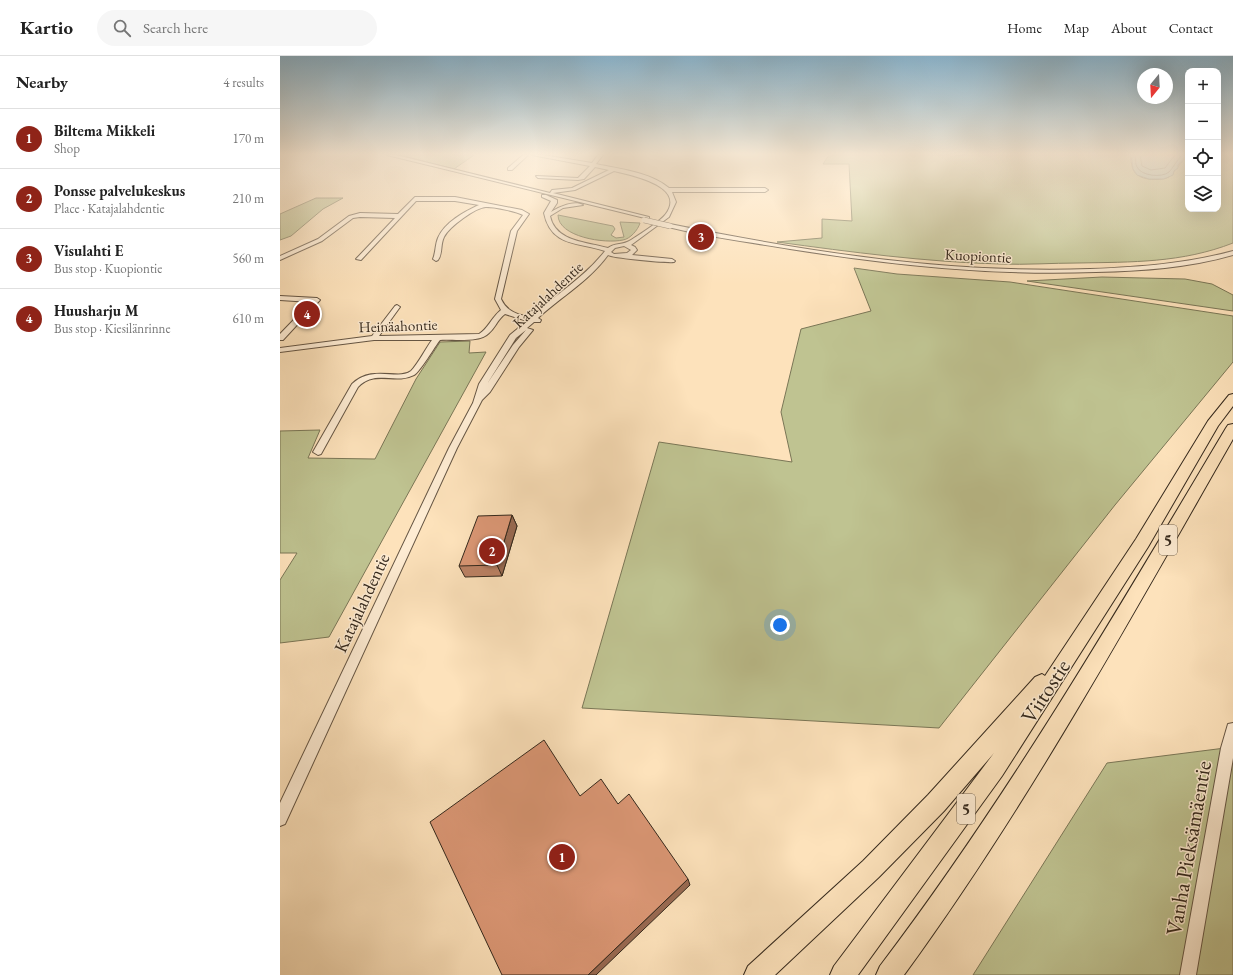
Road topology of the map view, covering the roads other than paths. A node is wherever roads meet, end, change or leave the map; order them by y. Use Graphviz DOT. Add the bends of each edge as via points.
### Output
graph roads {
  1 [pos="548,198"];
  2 [pos="555,198"];
  3 [pos="562,198"];
  4 [pos="576,198"];
  5 [pos="672,198"];
  6 [pos="484,205"];
  7 [pos="610,210"];
  8 [pos="400,216"];
  9 [pos="548,216"];
  10 [pos="648,231"];
  11 [pos="560,235"];
  12 [pos="626,245"];
  13 [pos="617,246"];
  14 [pos="633,249"];
  15 [pos="607,251"];
  16 [pos="1233,253"];
  17 [pos="622,256"];
  18 [pos="280,258"];
  19 [pos="359,259"];
  20 [pos="436,259"];
  21 [pos="280,298"];
  22 [pos="397,307"];
  23 [pos="504,311"];
  24 [pos="536,320"];
  25 [pos="280,338"];
  26 [pos="374,338"];
  27 [pos="437,338"];
  28 [pos="280,350"];
  29 [pos="1233,398"];
  30 [pos="1233,428"];
  31 [pos="318,452"];
  32 [pos="1080,638"];
  33 [pos="1233,729"];
  34 [pos="280,819"];
  35 [pos="926,925"];
  36 [pos="757,975"];
  37 [pos="843,975"];
  38 [pos="889,975"];
  39 [pos="897,975"];
  40 [pos="1188,975"];
  1 -- 9 [label="street" via="554,200 554,203 547,213"];
  2 -- 7 [label="street, Kuopiontie"];
  3 -- 7 [label="street, Kuopiontie"];
  4 -- 7 [label="street"];
  5 -- 10 [label="street" via="671,210 667,216"];
  6 -- 8 [label="street" via="455,199 416,199"];
  6 -- 20 [label="street" via="455,221 442,236"];
  6 -- 23 [label="street" via="526,214 514,231 509,249 498,299"];
  7 -- 9 [label="street" via="570,205 558,208"];
  7 -- 16 [label="street, Kuopiontie, bridge" via="721,236 870,260 965,269 1092,271 1149,268 1187,264"];
  8 -- 18 [label="street" via="360,215 345,220 320,240"];
  8 -- 19 [label="street"];
  9 -- 11 [label="street" via="551,227"];
  10 -- 12 [label="street"];
  10 -- 14 [label="street, Katajalahdentie"];
  11 -- 13 [label="street"];
  11 -- 15 [label="street"];
  12 -- 13 [label="street"];
  12 -- 14 [label="street"];
  13 -- 15 [label="street"];
  14 -- 17 [label="street, Katajalahdentie"];
  14 -- 17 [label="street" via="641,254 672,261"];
  15 -- 17 [label="street" via="609,255"];
  15 -- 24 [label="street, Katajalahdentie" via="599,263"];
  17 -- 24 [label="street, Katajalahdentie" via="604,264"];
  21 -- 25 [label="street" via="317,300"];
  22 -- 26 [label="street"];
  23 -- 24 [label="street"];
  23 -- 27 [label="street, Heinäahontie" via="494,319 486,334 478,337"];
  24 -- 34 [label="street, Katajalahdentie" via="477,403 453,448"];
  26 -- 27 [label="street, Heinäahontie"];
  26 -- 28 [label="street, Heinäahontie"];
  27 -- 31 [label="street" via="413,373 403,376 369,376 362,379 355,386"];
  29 -- 32 [label="highway, Viitostie / 5" via="1213,424 1142,543"];
  30 -- 35 [label="highway, Viitostie / 5" via="1049,738"];
  32 -- 36 [label="highway" via="936,803 871,869"];
  32 -- 37 [label="highway, Viitostie / 5" via="995,769"];
  33 -- 40 [label="street, Vanha Pieksämäentie"];
  35 -- 38 [label="highway, Viitostie / 5"];
  35 -- 39 [label="highway"];
}
